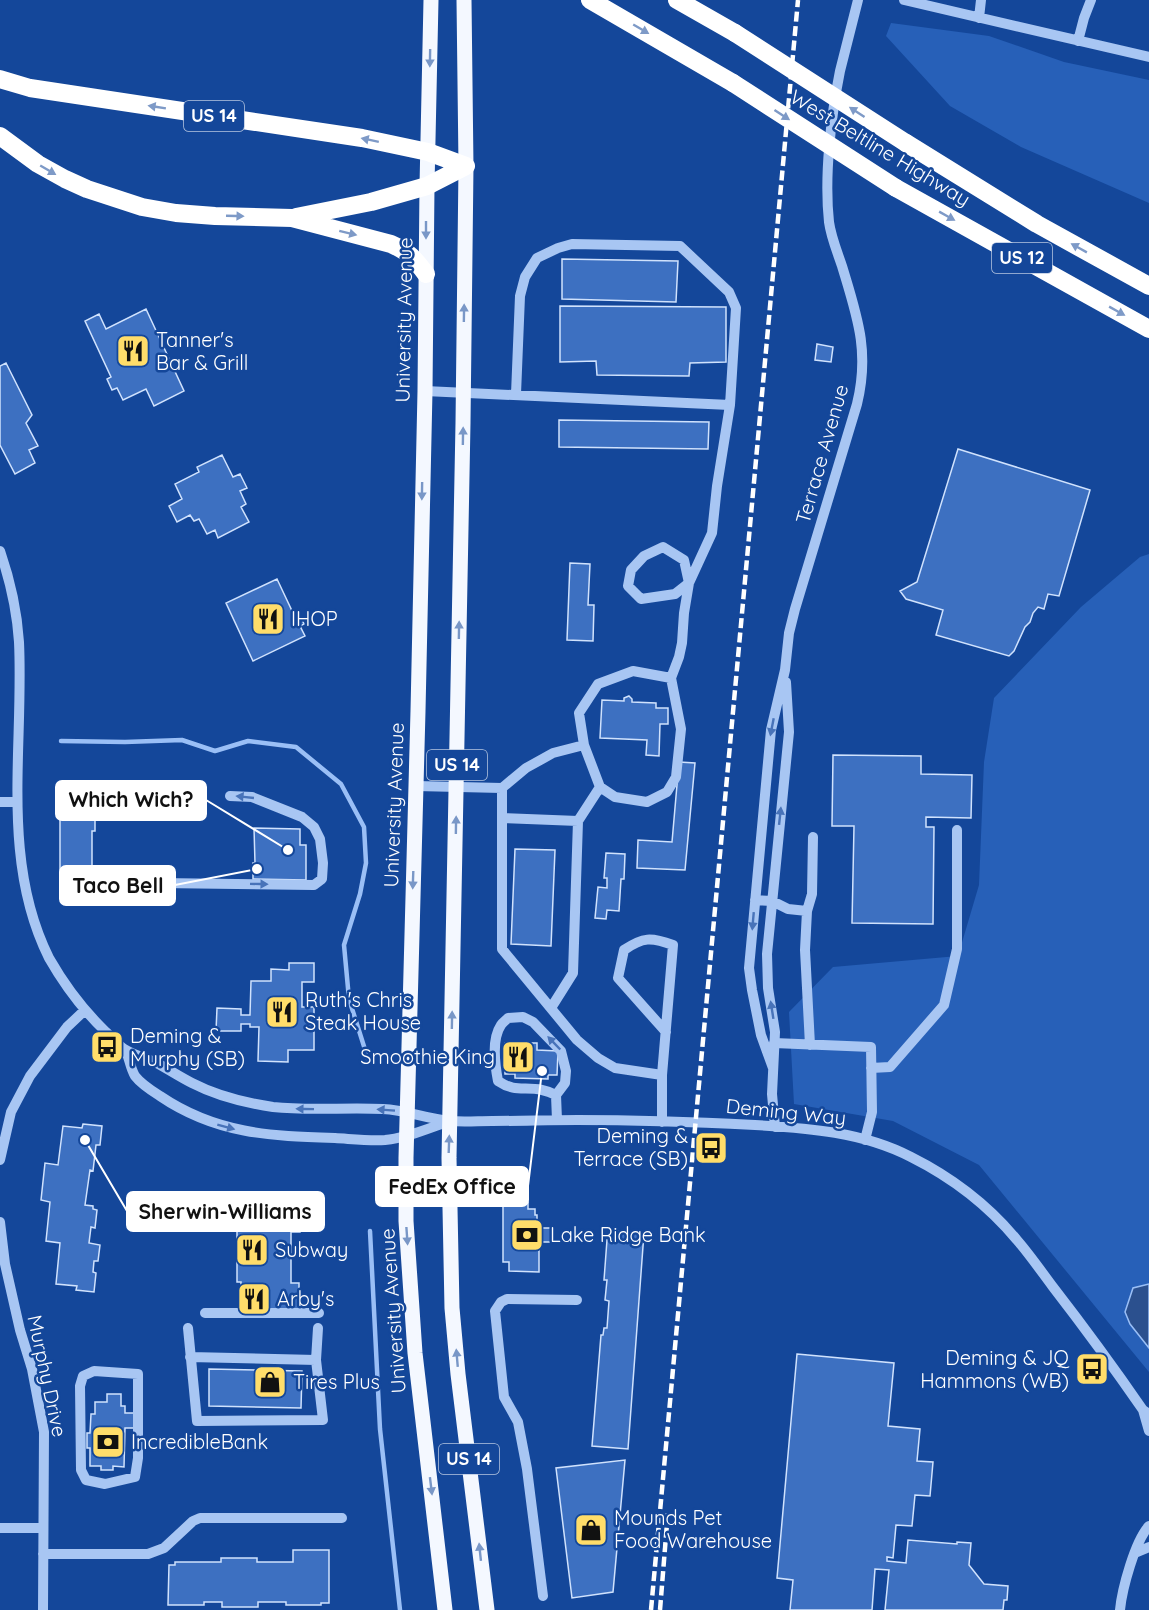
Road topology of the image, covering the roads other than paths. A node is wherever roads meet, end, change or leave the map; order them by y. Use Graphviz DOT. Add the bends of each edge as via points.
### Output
graph roads {
  1 [pos="431,0"];
  2 [pos="464,0"];
  3 [pos="590,0"];
  4 [pos="677,0"];
  5 [pos="858,0"];
  6 [pos="904,0"];
  7 [pos="981,0"];
  8 [pos="1091,0"];
  9 [pos="979,18"];
  10 [pos="1078,41"];
  11 [pos="1149,57"];
  12 [pos="0,79"];
  13 [pos="0,136"];
  14 [pos="428,152"];
  15 [pos="466,166"];
  16 [pos="427,186"];
  17 [pos="292,218"];
  18 [pos="426,274"];
  19 [pos="1149,286"];
  20 [pos="1149,329"];
  21 [pos="425,391"];
  22 [pos="463,392"];
  23 [pos="516,394"];
  24 [pos="730,405"];
  25 [pos="0,551"];
  26 [pos="689,583"];
  27 [pos="785,670"];
  28 [pos="671,678"];
  29 [pos="584,745"];
  30 [pos="416,786"];
  31 [pos="456,787"];
  32 [pos="600,787"];
  33 [pos="502,788"];
  34 [pos="230,795"];
  35 [pos="0,802"];
  36 [pos="15,802"];
  37 [pos="502,818"];
  38 [pos="578,821"];
  39 [pos="957,830"];
  40 [pos="813,837"];
  41 [pos="159,883"];
  42 [pos="755,900"];
  43 [pos="771,902"];
  44 [pos="807,911"];
  45 [pos="551,1008"];
  46 [pos="84,1011"];
  47 [pos="666,1032"];
  48 [pos="774,1043"];
  49 [pos="810,1045"];
  50 [pos="126,1051"];
  51 [pos="773,1068"];
  52 [pos="871,1068"];
  53 [pos="662,1075"];
  54 [pos="556,1095"];
  55 [pos="407,1113"];
  56 [pos="557,1120"];
  57 [pos="450,1121"];
  58 [pos="662,1122"];
  59 [pos="775,1127"];
  60 [pos="406,1136"];
  61 [pos="865,1140"];
  62 [pos="0,1157"];
  63 [pos="0,1222"];
  64 [pos="3,1264"];
  65 [pos="577,1300"];
  66 [pos="205,1313"];
  67 [pos="319,1313"];
  68 [pos="188,1328"];
  69 [pos="318,1328"];
  70 [pos="190,1357"];
  71 [pos="316,1360"];
  72 [pos="94,1371"];
  73 [pos="1147,1412"];
  74 [pos="1149,1431"];
  75 [pos="342,1518"];
  76 [pos="1149,1526"];
  77 [pos="0,1528"];
  78 [pos="44,1528"];
  79 [pos="1149,1547"];
  80 [pos="1135,1553"];
  81 [pos="43,1554"];
  82 [pos="543,1596"];
  83 [pos="43,1610"];
  84 [pos="445,1610"];
  85 [pos="487,1610"];
  86 [pos="1120,1610"];
  1 -- 14 [label="main road, University Avenue / US 14, one-way"];
  2 -- 15 [label="main road, US 14"];
  3 -- 20 [label="highway, West Beltline Highway / US 12, one-way, bridge" via="733,83 896,188"];
  19 -- 4 [label="highway, West Beltline Highway / US 12, one-way, bridge" via="1037,224"];
  5 -- 27 [label="street, Terrace Avenue" via="836,91 828,204 834,242 858,319 863,373 795,609"];
  6 -- 9 [label="street"];
  7 -- 9 [label="street"];
  8 -- 10 [label="street"];
  9 -- 10 [label="street"];
  10 -- 11 [label="street"];
  14 -- 12 [label="highway, US 14, one-way" via="362,138 30,88"];
  13 -- 17 [label="highway, one-way" via="65,180 142,207 215,216"];
  14 -- 15 [label="highway, US 14"];
  14 -- 16 [label="main road, University Avenue / US 14"];
  15 -- 16 [label="highway"];
  22 -- 15 [label="main road, US 14, one-way"];
  16 -- 17 [label="highway"];
  16 -- 18 [label="main road, University Avenue / US 14, one-way"];
  17 -- 18 [label="highway, one-way" via="392,244 406,251"];
  18 -- 21 [label="main road, University Avenue / US 14"];
  21 -- 22 [label="street"];
  21 -- 30 [label="main road, University Avenue / US 14, one-way"];
  22 -- 23 [label="street"];
  31 -- 22 [label="main road, US 14, one-way"];
  23 -- 24 [label="street"];
  23 -- 24 [label="street" via="520,297 525,277 537,258 572,244 680,246 729,292 736,308"];
  24 -- 26 [label="street" via="712,533"];
  25 -- 36 [label="street, Deming Way" via="19,641"];
  26 -- 26 [label="street" via="684,560 663,547 644,556 631,570 628,586 642,599 675,594"];
  26 -- 28 [label="street" via="682,643"];
  27 -- 42 [label="street, Terrace Avenue, one-way" via="771,730"];
  43 -- 27 [label="street, Terrace Avenue, one-way" via="789,732"];
  28 -- 29 [label="street" via="633,671 598,684 579,713"];
  28 -- 32 [label="street" via="681,729 676,777 667,792 647,802 615,797"];
  29 -- 32 [label="street"];
  29 -- 33 [label="street" via="553,753"];
  30 -- 31 [label="street"];
  30 -- 55 [label="main road, University Avenue / US 14, one-way"];
  31 -- 33 [label="street"];
  57 -- 31 [label="main road, US 14, one-way"];
  32 -- 38 [label="street"];
  33 -- 37 [label="street"];
  41 -- 34 [label="street, one-way" via="314,885 322,879 320,839 314,827 302,817 252,797"];
  35 -- 36 [label="street"];
  36 -- 46 [label="street, Deming Way" via="18,859 28,907 51,961"];
  37 -- 38 [label="street"];
  37 -- 45 [label="street" via="502,949"];
  38 -- 45 [label="street" via="573,973"];
  39 -- 52 [label="street" via="957,949 944,1005 890,1067"];
  40 -- 44 [label="street" via="812,894"];
  42 -- 43 [label="street"];
  42 -- 51 [label="street, Terrace Avenue, one-way" via="750,979 761,1035"];
  43 -- 44 [label="street"];
  48 -- 43 [label="street, Terrace Avenue, one-way" via="767,968"];
  44 -- 49 [label="street"];
  45 -- 53 [label="street" via="598,1058 615,1068"];
  46 -- 50 [label="street, Deming Way"];
  46 -- 62 [label="street" via="30,1076 11,1112"];
  47 -- 47 [label="street" via="673,945 657,939 636,942 624,950 618,978"];
  47 -- 53 [label="street"];
  48 -- 49 [label="street"];
  48 -- 51 [label="street, Terrace Avenue"];
  49 -- 52 [label="street" via="871,1047"];
  55 -- 50 [label="street, Deming Way, one-way" via="247,1102 216,1094"];
  50 -- 60 [label="street, Deming Way, one-way" via="135,1076 153,1091 183,1110 217,1124 285,1136 385,1140"];
  51 -- 59 [label="street, Terrace Avenue"];
  52 -- 61 [label="street" via="872,1112"];
  53 -- 58 [label="street"];
  54 -- 54 [label="street, one-way" via="565,1083 561,1051 533,1022 523,1017 508,1018 496,1038 498,1081"];
  54 -- 56 [label="street"];
  55 -- 57 [label="street, Deming Way"];
  55 -- 60 [label="main road, University Avenue / US 14"];
  56 -- 57 [label="street, Deming Way"];
  56 -- 58 [label="street, Deming Way"];
  57 -- 60 [label="street, Deming Way"];
  85 -- 57 [label="main road, US 14, one-way" via="452,1308"];
  58 -- 59 [label="street, Deming Way"];
  59 -- 61 [label="street, Deming Way"];
  60 -- 84 [label="main road, University Avenue / US 14, one-way" via="406,1221 415,1353"];
  61 -- 73 [label="street, Deming Way" via="907,1154 935,1170 998,1219"];
  63 -- 64 [label="street, Murphy Drive"];
  64 -- 78 [label="street, Murphy Drive" via="32,1369 44,1432"];
  65 -- 82 [label="street" via="507,1299 495,1311 504,1397 518,1422"];
  66 -- 67 [label="street"];
  68 -- 70 [label="street"];
  69 -- 71 [label="street"];
  70 -- 71 [label="street"];
  70 -- 71 [label="street" via="197,1421 323,1420"];
  72 -- 72 [label="street" via="83,1376 80,1386 81,1470 86,1480 105,1484 135,1477 138,1374"];
  73 -- 74 [label="street, Deming Way"];
  75 -- 81 [label="street" via="200,1518 164,1548 148,1554"];
  76 -- 80 [label="street"];
  77 -- 78 [label="street"];
  78 -- 81 [label="street, Murphy Drive"];
  79 -- 80 [label="street"];
  80 -- 86 [label="street" via="1121,1594"];
  81 -- 83 [label="street, Murphy Drive"];
}
